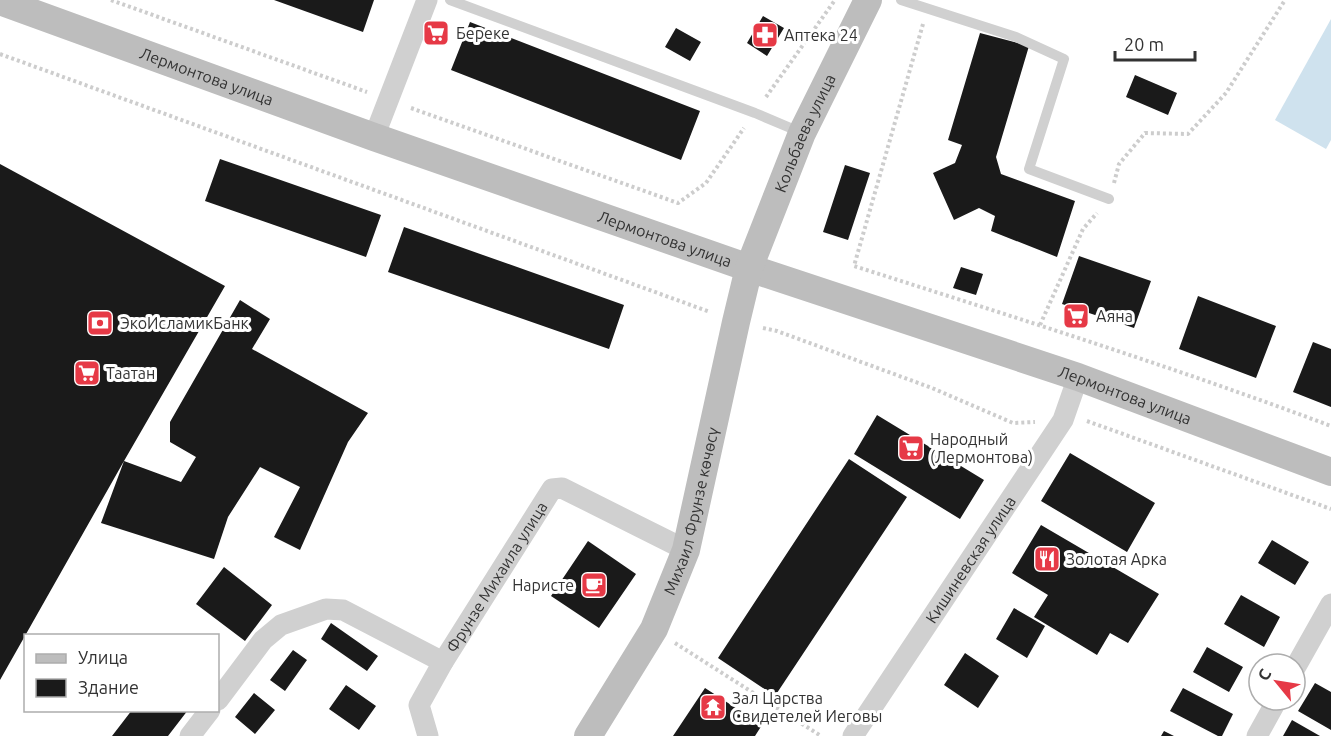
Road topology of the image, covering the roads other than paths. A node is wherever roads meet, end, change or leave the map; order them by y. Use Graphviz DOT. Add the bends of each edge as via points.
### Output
graph roads {
  1 [pos="427,0"];
  2 [pos="450,0"];
  3 [pos="868,0"];
  4 [pos="901,0"];
  5 [pos="5,2"];
  6 [pos="802,133"];
  7 [pos="374,137"];
  8 [pos="1109,199"];
  9 [pos="749,268"];
  10 [pos="1078,377"];
  11 [pos="1331,472"];
  12 [pos="686,550"];
  13 [pos="1331,604"];
  14 [pos="1304,652"];
  15 [pos="443,662"];
  16 [pos="219,699"];
  17 [pos="209,712"];
  18 [pos="1270,712"];
  19 [pos="190,736"];
  20 [pos="428,736"];
  21 [pos="588,736"];
  22 [pos="853,736"];
  23 [pos="1257,736"];
  1 -- 7 [label="street"];
  2 -- 6 [label="lane"];
  3 -- 6 [label="main road, Кольбаева улица"];
  4 -- 8 [label="lane" via="1016,37 1064,59 1029,169"];
  5 -- 7 [label="main road, Лермонтова улица"];
  6 -- 9 [label="main road, Кольбаева улица"];
  7 -- 9 [label="main road, Лермонтова улица"];
  9 -- 10 [label="main road, Лермонтова улица"];
  9 -- 12 [label="main road, Михаил Фрунзе көчөсү"];
  10 -- 11 [label="main road, Лермонтова улица"];
  10 -- 22 [label="street, Кишиневская улица" via="1063,420"];
  12 -- 15 [label="street, Фрунзе Михаила улица" via="562,488 552,489"];
  12 -- 21 [label="main road, Михаил Фрунзе көчөсү" via="654,629"];
  13 -- 14 [label="street"];
  15 -- 16 [label="street" via="343,610 326,609 281,625 263,640"];
  15 -- 20 [label="street, Фрунзе Михаила улица" via="419,705"];
  17 -- 19 [label="street"];
  18 -- 23 [label="street"];
}
